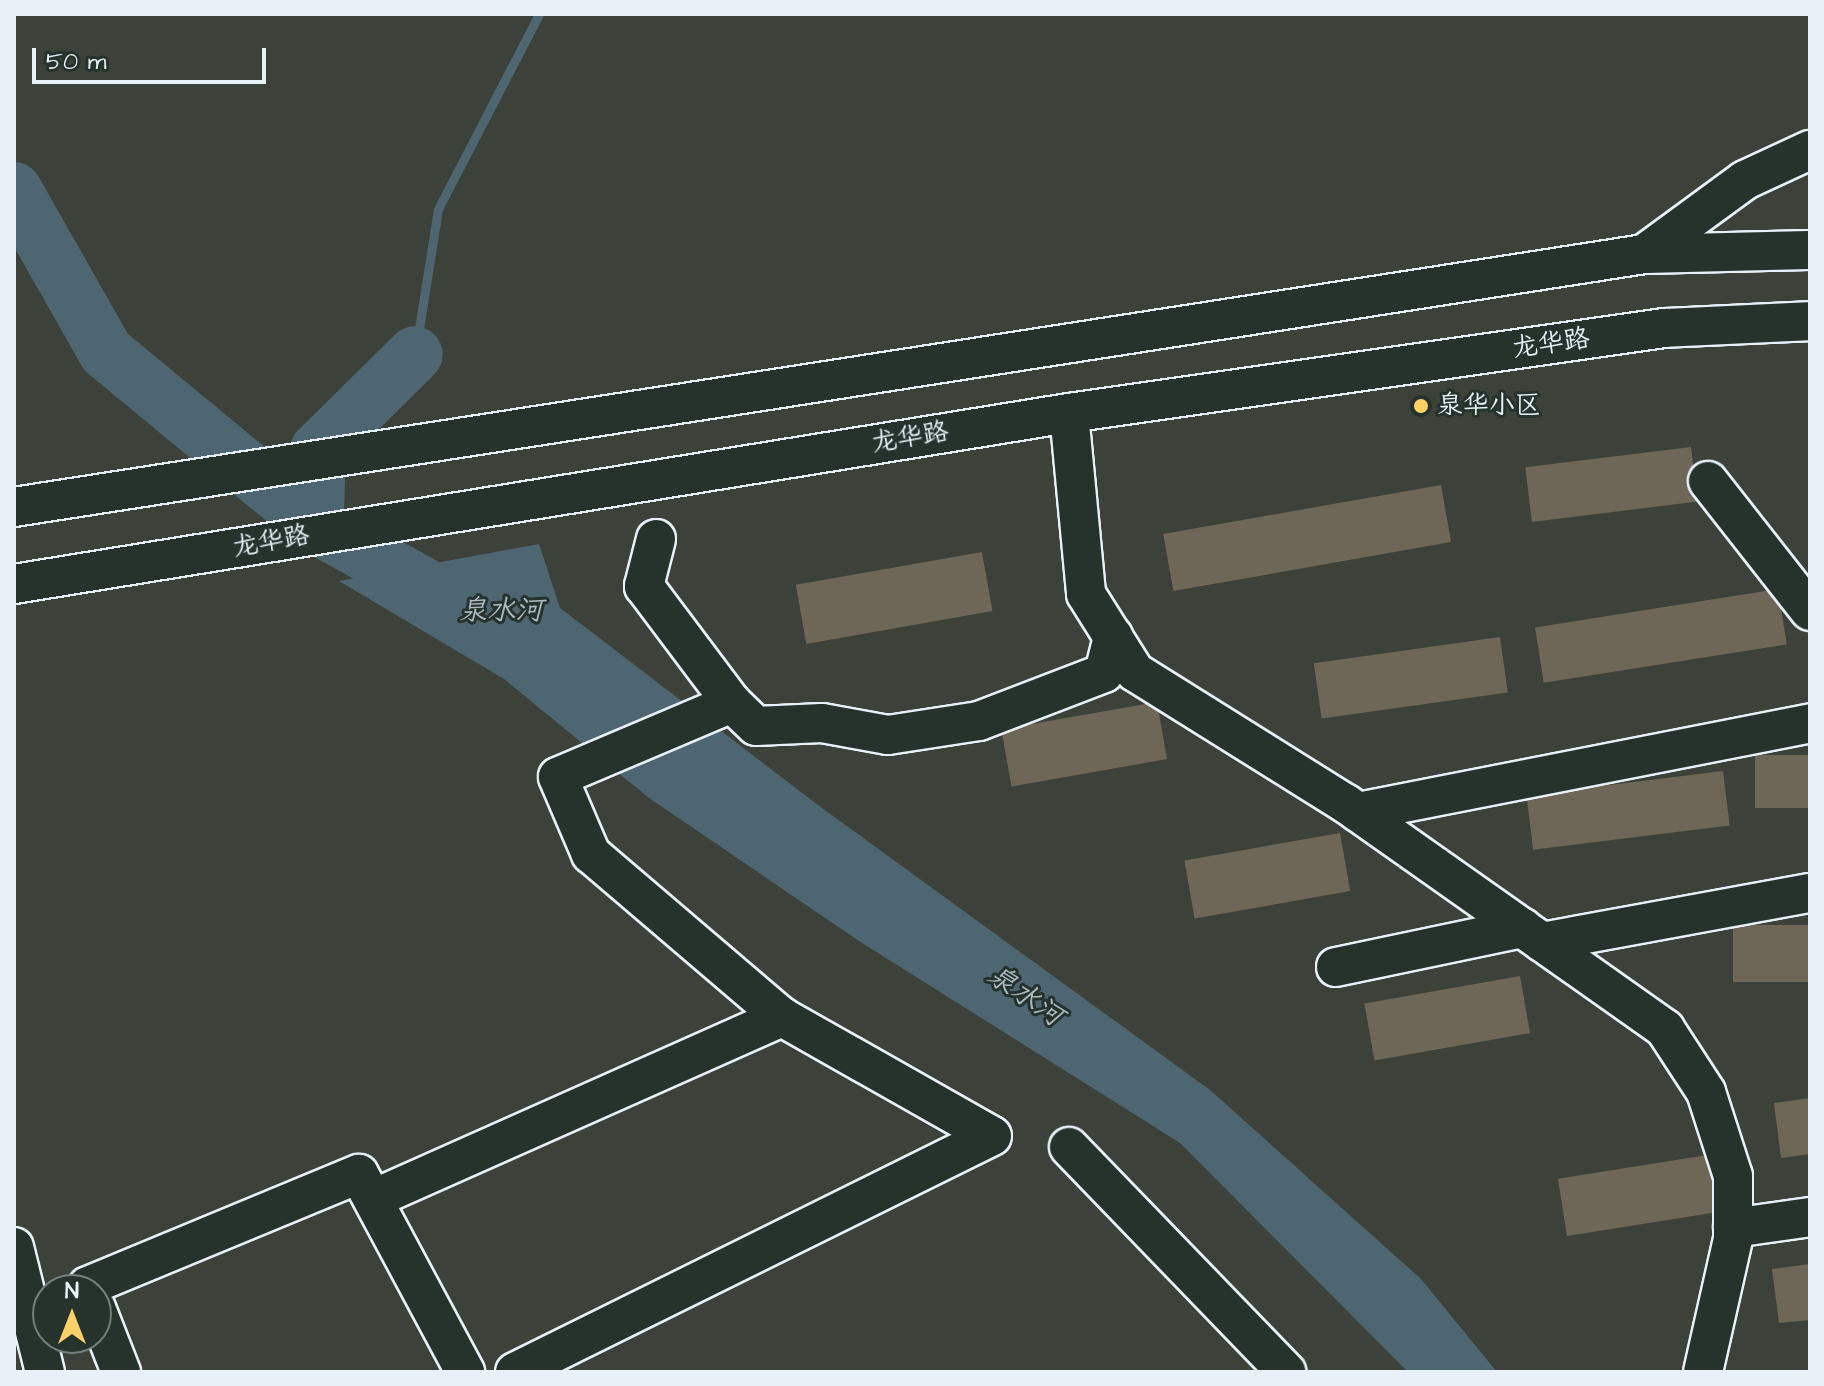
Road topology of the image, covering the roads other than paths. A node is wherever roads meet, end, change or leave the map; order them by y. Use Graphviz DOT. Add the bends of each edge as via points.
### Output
graph roads {
  1 [pos="1810,150"];
  2 [pos="1810,250"];
  3 [pos="1644,254"];
  4 [pos="1810,321"];
  5 [pos="1069,413"];
  6 [pos="1708,481"];
  7 [pos="14,507"];
  8 [pos="656,539"];
  9 [pos="14,584"];
  10 [pos="1810,611"];
  11 [pos="1113,636"];
  12 [pos="732,703"];
  13 [pos="1810,723"];
  14 [pos="1358,812"];
  15 [pos="1810,893"];
  16 [pos="1532,935"];
  17 [pos="1336,967"];
  18 [pos="782,1017"];
  19 [pos="1069,1147"];
  20 [pos="373,1199"];
  21 [pos="1810,1217"];
  22 [pos="1733,1228"];
  23 [pos="14,1247"];
  24 [pos="112,1276"];
  25 [pos="112,1349"];
  26 [pos="34,1364"];
  27 [pos="121,1372"];
  28 [pos="465,1372"];
  29 [pos="515,1372"];
  30 [pos="1286,1372"];
  31 [pos="1703,1372"];
  1 -- 3 [label="street" via="1745,180"];
  2 -- 3 [label="street"];
  3 -- 7 [label="street"];
  4 -- 5 [label="street, 龙华路" via="1664,328"];
  5 -- 9 [label="street, 龙华路"];
  5 -- 11 [label="street" via="1086,594"];
  6 -- 10 [label="street"];
  8 -- 12 [label="street" via="644,586"];
  11 -- 12 [label="street" via="1104,673 979,721 888,735 822,723 756,726"];
  11 -- 14 [label="street" via="1135,672"];
  12 -- 18 [label="street" via="558,777 591,854"];
  13 -- 14 [label="street"];
  14 -- 16 [label="street"];
  15 -- 16 [label="street"];
  16 -- 17 [label="street"];
  16 -- 22 [label="street" via="1665,1029 1706,1092 1733,1176"];
  18 -- 20 [label="street"];
  18 -- 29 [label="street" via="992,1136"];
  19 -- 30 [label="street"];
  20 -- 24 [label="street" via="359,1174"];
  20 -- 28 [label="street"];
  21 -- 22 [label="street"];
  22 -- 31 [label="street"];
  23 -- 26 [label="street"];
  25 -- 27 [label="street"];
}
